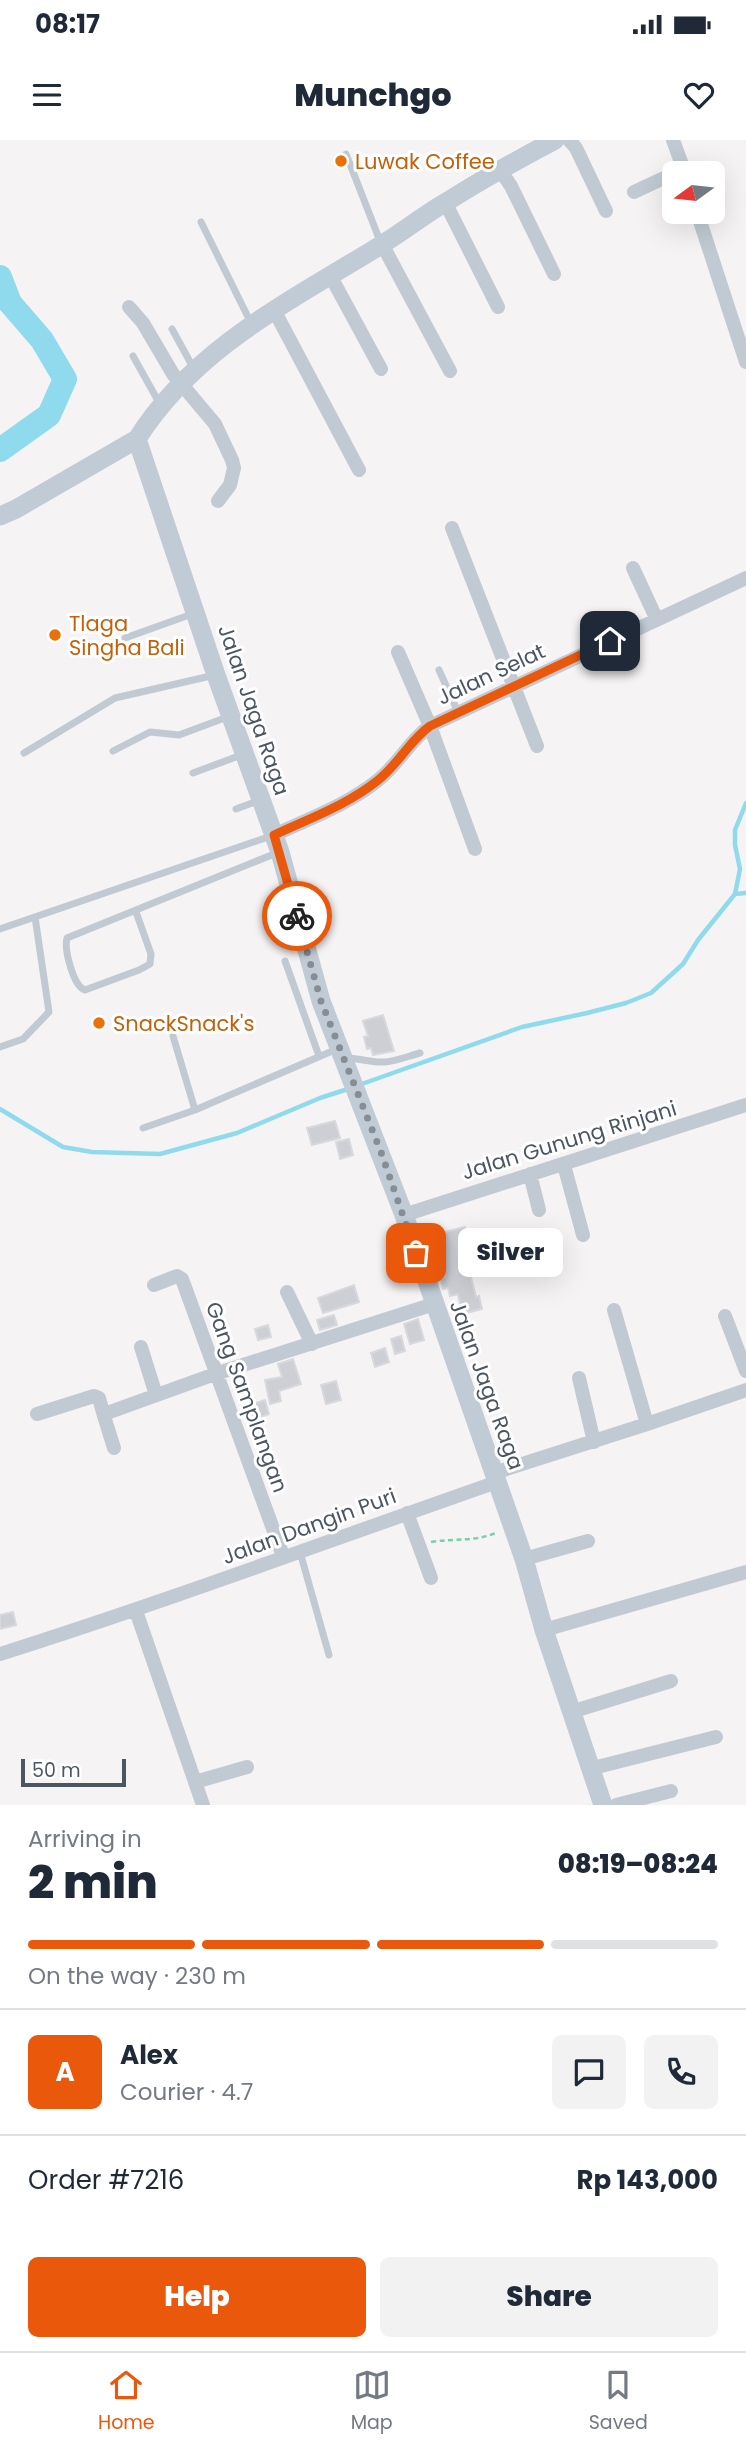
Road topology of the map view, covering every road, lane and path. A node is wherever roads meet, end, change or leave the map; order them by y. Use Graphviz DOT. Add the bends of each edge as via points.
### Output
graph roads {
  1 [pos="555,140"];
  2 [pos="569,140"];
  3 [pos="673,140"];
  4 [pos="346,154"];
  5 [pos="680,161"];
  6 [pos="500,170"];
  7 [pos="662,180"];
  8 [pos="634,192"];
  9 [pos="445,202"];
  10 [pos="606,211"];
  11 [pos="201,222"];
  12 [pos="701,224"];
  13 [pos="382,244"];
  14 [pos="554,274"];
  15 [pos="330,275"];
  16 [pos="129,307"];
  17 [pos="498,307"];
  18 [pos="274,310"];
  19 [pos="252,324"];
  20 [pos="172,329"];
  21 [pos="133,356"];
  22 [pos="746,362"];
  23 [pos="381,369"];
  24 [pos="450,371"];
  25 [pos="187,377"];
  26 [pos="161,406"];
  27 [pos="137,439"];
  28 [pos="359,470"];
  29 [pos="218,500"];
  30 [pos="0,516"];
  31 [pos="452,528"];
  32 [pos="633,568"];
  33 [pos="746,579"];
  34 [pos="196,613"];
  35 [pos="657,620"];
  36 [pos="125,638"];
  37 [pos="398,652"];
  38 [pos="439,670"];
  39 [pos="216,675"];
  40 [pos="513,686"];
  41 [pos="458,712"];
  42 [pos="230,716"];
  43 [pos="430,726"];
  44 [pos="537,746"];
  45 [pos="113,751"];
  46 [pos="24,753"];
  47 [pos="244,754"];
  48 [pos="193,773"];
  49 [pos="261,800"];
  50 [pos="236,808"];
  51 [pos="277,844"];
  52 [pos="475,849"];
  53 [pos="320,904"];
  54 [pos="296,910"];
  55 [pos="136,912"];
  56 [pos="35,917"];
  57 [pos="0,929"];
  58 [pos="285,961"];
  59 [pos="173,1036"];
  60 [pos="0,1047"];
  61 [pos="420,1053"];
  62 [pos="319,1056"];
  63 [pos="342,1058"];
  64 [pos="746,1105"];
  65 [pos="195,1110"];
  66 [pos="143,1128"];
  67 [pos="564,1165"];
  68 [pos="530,1174"];
  69 [pos="539,1210"];
  70 [pos="404,1215"];
  71 [pos="583,1235"];
  72 [pos="153,1285"];
  73 [pos="287,1292"];
  74 [pos="434,1304"];
  75 [pos="614,1310"];
  76 [pos="725,1316"];
  77 [pos="312,1344"];
  78 [pos="141,1347"];
  79 [pos="746,1371"];
  80 [pos="215,1374"];
  81 [pos="579,1378"];
  82 [pos="745,1393"];
  83 [pos="156,1395"];
  84 [pos="37,1414"];
  85 [pos="104,1416"];
  86 [pos="647,1424"];
  87 [pos="594,1442"];
  88 [pos="114,1448"];
  89 [pos="495,1478"];
  90 [pos="407,1514"];
  91 [pos="513,1527"];
  92 [pos="588,1541"];
  93 [pos="419,1544"];
  94 [pos="299,1551"];
  95 [pos="283,1556"];
  96 [pos="524,1559"];
  97 [pos="746,1572"];
  98 [pos="431,1578"];
  99 [pos="136,1611"];
  100 [pos="544,1630"];
  101 [pos="0,1654"];
  102 [pos="329,1655"];
  103 [pos="671,1682"];
  104 [pos="571,1712"];
  105 [pos="716,1737"];
  106 [pos="247,1767"];
  107 [pos="589,1769"];
  108 [pos="195,1783"];
  109 [pos="671,1791"];
  110 [pos="203,1805"];
  111 [pos="603,1805"];
  112 [pos="616,1805"];
  1 -- 6 [label="street"];
  2 -- 10 [label="street"];
  3 -- 5 [label="street"];
  4 -- 13 [label="lane"];
  6 -- 9 [label="street"];
  6 -- 14 [label="street"];
  7 -- 8 [label="street"];
  9 -- 13 [label="street"];
  9 -- 17 [label="street"];
  11 -- 19 [label="lane"];
  12 -- 22 [label="street"];
  13 -- 15 [label="street"];
  13 -- 24 [label="street"];
  15 -- 18 [label="street"];
  15 -- 23 [label="street"];
  16 -- 25 [label="street"];
  18 -- 19 [label="street"];
  18 -- 28 [label="street"];
  19 -- 25 [label="street"];
  20 -- 25 [label="lane"];
  21 -- 26 [label="lane"];
  25 -- 26 [label="street"];
  25 -- 29 [label="street" via="232,460 230,485"];
  26 -- 27 [label="street"];
  27 -- 30 [label="street"];
  27 -- 34 [label="street, Jalan Jaga Raga"];
  31 -- 40 [label="street"];
  32 -- 35 [label="street"];
  33 -- 35 [label="street, Jalan Selat"];
  34 -- 36 [label="lane"];
  34 -- 39 [label="street, Jalan Jaga Raga"];
  35 -- 40 [label="street, Jalan Selat"];
  37 -- 43 [label="street"];
  38 -- 41 [label="lane"];
  39 -- 42 [label="street, Jalan Jaga Raga"];
  39 -- 46 [label="lane" via="114,698"];
  40 -- 41 [label="street, Jalan Selat"];
  40 -- 44 [label="street"];
  41 -- 43 [label="street, Jalan Selat"];
  42 -- 45 [label="lane" via="179,735 150,732"];
  42 -- 47 [label="street, Jalan Jaga Raga"];
  43 -- 51 [label="street, Jalan Selat" via="377,781"];
  43 -- 52 [label="street"];
  47 -- 48 [label="lane"];
  47 -- 49 [label="street, Jalan Jaga Raga"];
  49 -- 50 [label="lane"];
  49 -- 51 [label="street, Jalan Jaga Raga"];
  51 -- 54 [label="street, Jalan Jaga Raga"];
  51 -- 55 [label="lane"];
  51 -- 56 [label="lane"];
  53 -- 54 [label="lane"];
  54 -- 63 [label="street, Jalan Jaga Raga"];
  55 -- 55 [label="lane" via="66,938 80,989 150,964 151,954"];
  56 -- 57 [label="lane"];
  56 -- 60 [label="lane" via="49,1012 23,1039"];
  58 -- 62 [label="lane"];
  59 -- 65 [label="lane"];
  61 -- 63 [label="lane" via="386,1062"];
  62 -- 63 [label="lane"];
  62 -- 65 [label="lane"];
  63 -- 70 [label="street, Jalan Jaga Raga"];
  64 -- 67 [label="street, Jalan Gunung Rinjani"];
  65 -- 66 [label="lane"];
  67 -- 68 [label="street, Jalan Gunung Rinjani"];
  67 -- 71 [label="street"];
  68 -- 69 [label="street"];
  68 -- 70 [label="street, Jalan Gunung Rinjani"];
  70 -- 74 [label="street, Jalan Jaga Raga"];
  72 -- 80 [label="street, Gang Samplangan" via="180,1277"];
  73 -- 77 [label="street"];
  74 -- 77 [label="street"];
  74 -- 89 [label="street, Jalan Jaga Raga"];
  75 -- 86 [label="street"];
  76 -- 79 [label="street"];
  77 -- 80 [label="street"];
  78 -- 83 [label="street"];
  80 -- 83 [label="street"];
  80 -- 95 [label="street, Gang Samplangan"];
  81 -- 87 [label="street"];
  82 -- 86 [label="street, Jalan Dangin Puri"];
  83 -- 85 [label="street"];
  84 -- 85 [label="street" via="94,1396 99,1398"];
  85 -- 88 [label="street"];
  86 -- 87 [label="street, Jalan Dangin Puri"];
  87 -- 89 [label="street, Jalan Dangin Puri"];
  89 -- 90 [label="street, Jalan Dangin Puri"];
  89 -- 91 [label="street, Jalan Jaga Raga"];
  90 -- 93 [label="street"];
  90 -- 94 [label="street, Jalan Dangin Puri"];
  91 -- 93 [label="path" via="478,1540"];
  91 -- 96 [label="street, Jalan Jaga Raga"];
  92 -- 96 [label="street"];
  93 -- 98 [label="street"];
  94 -- 95 [label="street, Jalan Dangin Puri"];
  94 -- 102 [label="lane"];
  95 -- 99 [label="street, Jalan Dangin Puri"];
  96 -- 100 [label="street, Jalan Jaga Raga"];
  97 -- 100 [label="street"];
  99 -- 101 [label="street, Jalan Dangin Puri"];
  99 -- 108 [label="street"];
  100 -- 104 [label="street, Jalan Jaga Raga"];
  103 -- 104 [label="street"];
  104 -- 107 [label="street, Jalan Jaga Raga"];
  105 -- 107 [label="street"];
  106 -- 108 [label="street"];
  107 -- 111 [label="street, Jalan Jaga Raga"];
  108 -- 110 [label="street"];
  109 -- 112 [label="street"];
}
